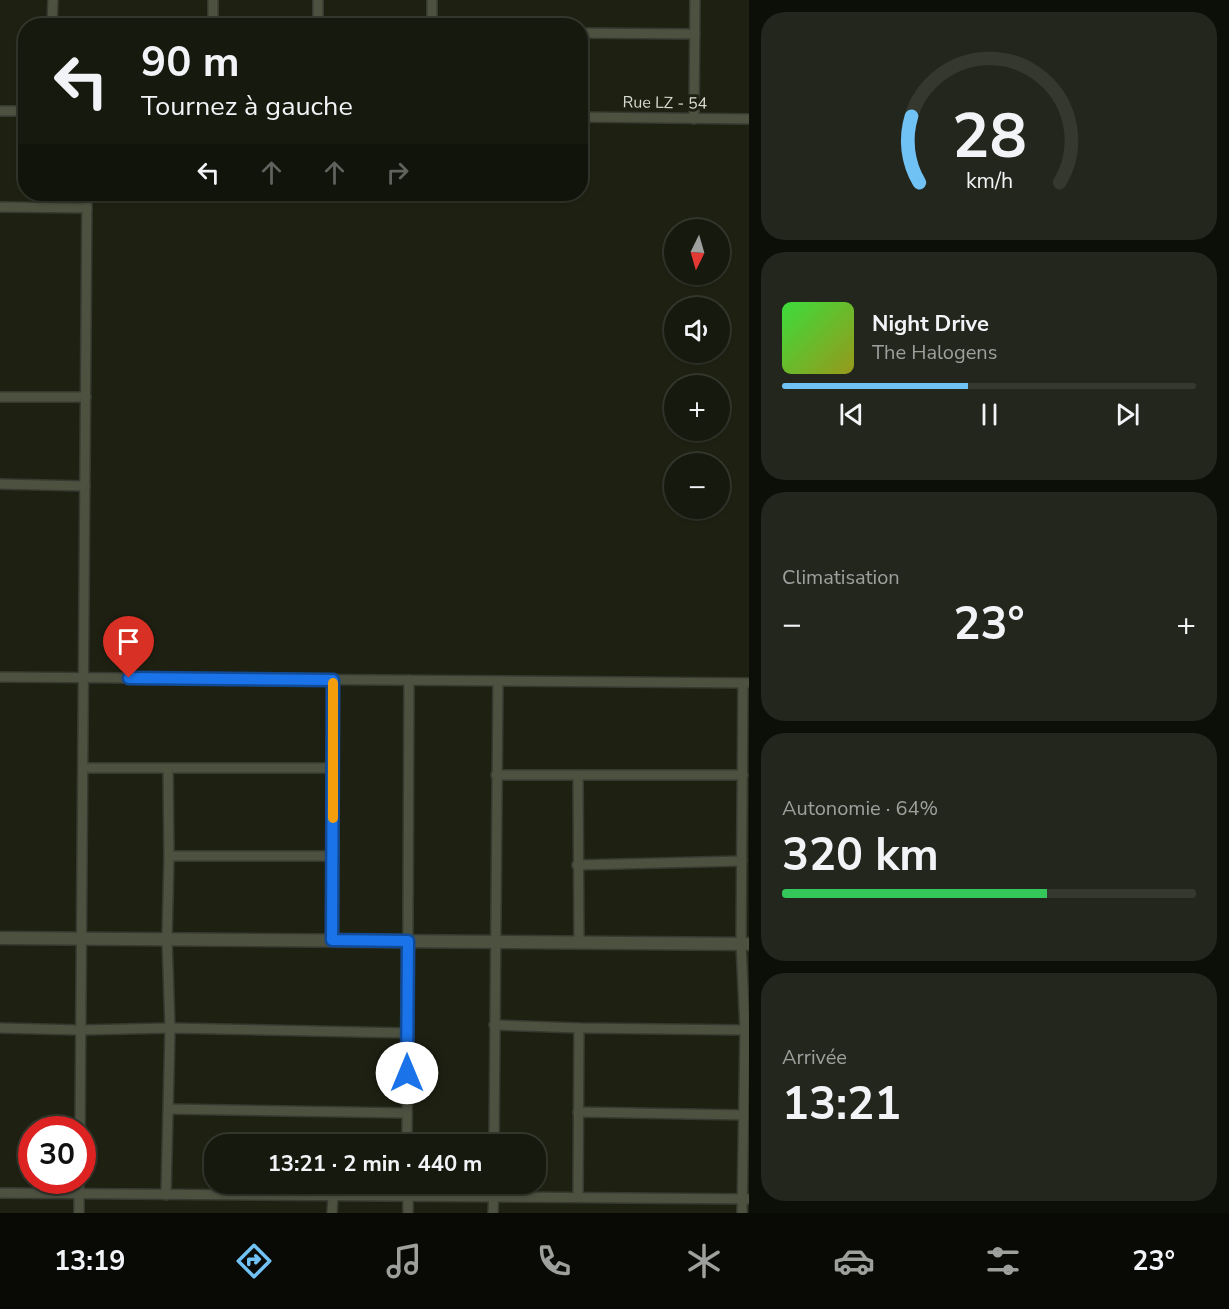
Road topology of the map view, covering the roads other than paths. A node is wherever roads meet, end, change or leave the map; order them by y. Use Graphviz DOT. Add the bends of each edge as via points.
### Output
graph roads {
  1 [pos="53,0"];
  2 [pos="213,0"];
  3 [pos="318,0"];
  4 [pos="432,0"];
  5 [pos="696,0"];
  6 [pos="52,18"];
  7 [pos="213,18"];
  8 [pos="318,18"];
  9 [pos="432,18"];
  10 [pos="588,33"];
  11 [pos="695,34"];
  12 [pos="0,111"];
  13 [pos="18,111"];
  14 [pos="588,117"];
  15 [pos="694,119"];
  16 [pos="749,119"];
  17 [pos="87,201"];
  18 [pos="0,207"];
  19 [pos="87,208"];
  20 [pos="0,397"];
  21 [pos="86,397"];
  22 [pos="0,484"];
  23 [pos="85,486"];
  24 [pos="0,677"];
  25 [pos="83,677"];
  26 [pos="333,680"];
  27 [pos="409,680"];
  28 [pos="498,681"];
  29 [pos="746,683"];
  30 [pos="83,768"];
  31 [pos="168,768"];
  32 [pos="333,768"];
  33 [pos="496,775"];
  34 [pos="742,775"];
  35 [pos="578,776"];
  36 [pos="169,856"];
  37 [pos="333,856"];
  38 [pos="742,861"];
  39 [pos="577,865"];
  40 [pos="0,938"];
  41 [pos="81,939"];
  42 [pos="167,939"];
  43 [pos="332,940"];
  44 [pos="408,941"];
  45 [pos="494,942"];
  46 [pos="579,942"];
  47 [pos="745,944"];
  48 [pos="494,1025"];
  49 [pos="0,1028"];
  50 [pos="170,1028"];
  51 [pos="579,1028"];
  52 [pos="80,1030"];
  53 [pos="745,1030"];
  54 [pos="407,1033"];
  55 [pos="169,1109"];
  56 [pos="578,1112"];
  57 [pos="407,1113"];
  58 [pos="744,1114"];
  59 [pos="80,1116"];
  60 [pos="407,1134"];
  61 [pos="494,1134"];
  62 [pos="0,1193"];
  63 [pos="18,1193"];
  64 [pos="96,1193"];
  65 [pos="79,1194"];
  66 [pos="494,1194"];
  67 [pos="166,1195"];
  68 [pos="333,1196"];
  69 [pos="408,1197"];
  70 [pos="578,1197"];
  71 [pos="494,1198"];
  72 [pos="746,1199"];
  73 [pos="79,1213"];
  74 [pos="332,1213"];
  75 [pos="408,1213"];
  76 [pos="493,1213"];
  77 [pos="742,1213"];
  1 -- 6 [label="street"];
  2 -- 7 [label="street"];
  3 -- 8 [label="street"];
  4 -- 9 [label="street"];
  5 -- 11 [label="street"];
  10 -- 11 [label="street"];
  11 -- 15 [label="street"];
  12 -- 13 [label="street"];
  14 -- 15 [label="street, Rue LZ - 54"];
  15 -- 16 [label="street, Rue LZ - 54"];
  17 -- 19 [label="street"];
  18 -- 19 [label="street"];
  19 -- 21 [label="street"];
  20 -- 21 [label="street"];
  21 -- 23 [label="street"];
  22 -- 23 [label="street"];
  23 -- 25 [label="street"];
  24 -- 25 [label="street"];
  25 -- 26 [label="street"];
  25 -- 30 [label="street"];
  26 -- 27 [label="street"];
  26 -- 32 [label="street"];
  27 -- 28 [label="street"];
  27 -- 44 [label="street"];
  28 -- 29 [label="street"];
  28 -- 33 [label="street"];
  29 -- 34 [label="street"];
  30 -- 31 [label="street"];
  30 -- 41 [label="street"];
  31 -- 32 [label="street"];
  31 -- 36 [label="street"];
  32 -- 37 [label="street"];
  33 -- 35 [label="street"];
  33 -- 45 [label="street"];
  34 -- 35 [label="street"];
  34 -- 38 [label="street"];
  35 -- 39 [label="street"];
  36 -- 37 [label="street"];
  36 -- 42 [label="street"];
  37 -- 43 [label="street"];
  38 -- 39 [label="street"];
  38 -- 47 [label="street"];
  39 -- 46 [label="street"];
  40 -- 41 [label="street"];
  41 -- 42 [label="street"];
  41 -- 52 [label="street"];
  42 -- 43 [label="street"];
  42 -- 50 [label="street"];
  43 -- 44 [label="street"];
  44 -- 45 [label="street"];
  44 -- 54 [label="street"];
  45 -- 46 [label="street"];
  45 -- 48 [label="street"];
  46 -- 47 [label="street"];
  47 -- 53 [label="street"];
  48 -- 51 [label="street"];
  48 -- 61 [label="street"];
  49 -- 52 [label="street"];
  50 -- 52 [label="street"];
  50 -- 54 [label="street"];
  50 -- 55 [label="street"];
  51 -- 53 [label="street"];
  51 -- 56 [label="street"];
  52 -- 59 [label="street"];
  53 -- 58 [label="street"];
  54 -- 57 [label="street"];
  55 -- 57 [label="street"];
  55 -- 67 [label="street"];
  56 -- 58 [label="street"];
  56 -- 70 [label="street"];
  57 -- 60 [label="street"];
  58 -- 72 [label="street"];
  62 -- 63 [label="street"];
  64 -- 67 [label="street"];
  65 -- 73 [label="street"];
  66 -- 71 [label="street"];
  67 -- 68 [label="street"];
  68 -- 69 [label="street"];
  68 -- 74 [label="street"];
  69 -- 71 [label="street"];
  69 -- 75 [label="street"];
  70 -- 71 [label="street"];
  70 -- 72 [label="street"];
  71 -- 76 [label="street"];
  72 -- 77 [label="street"];
}
